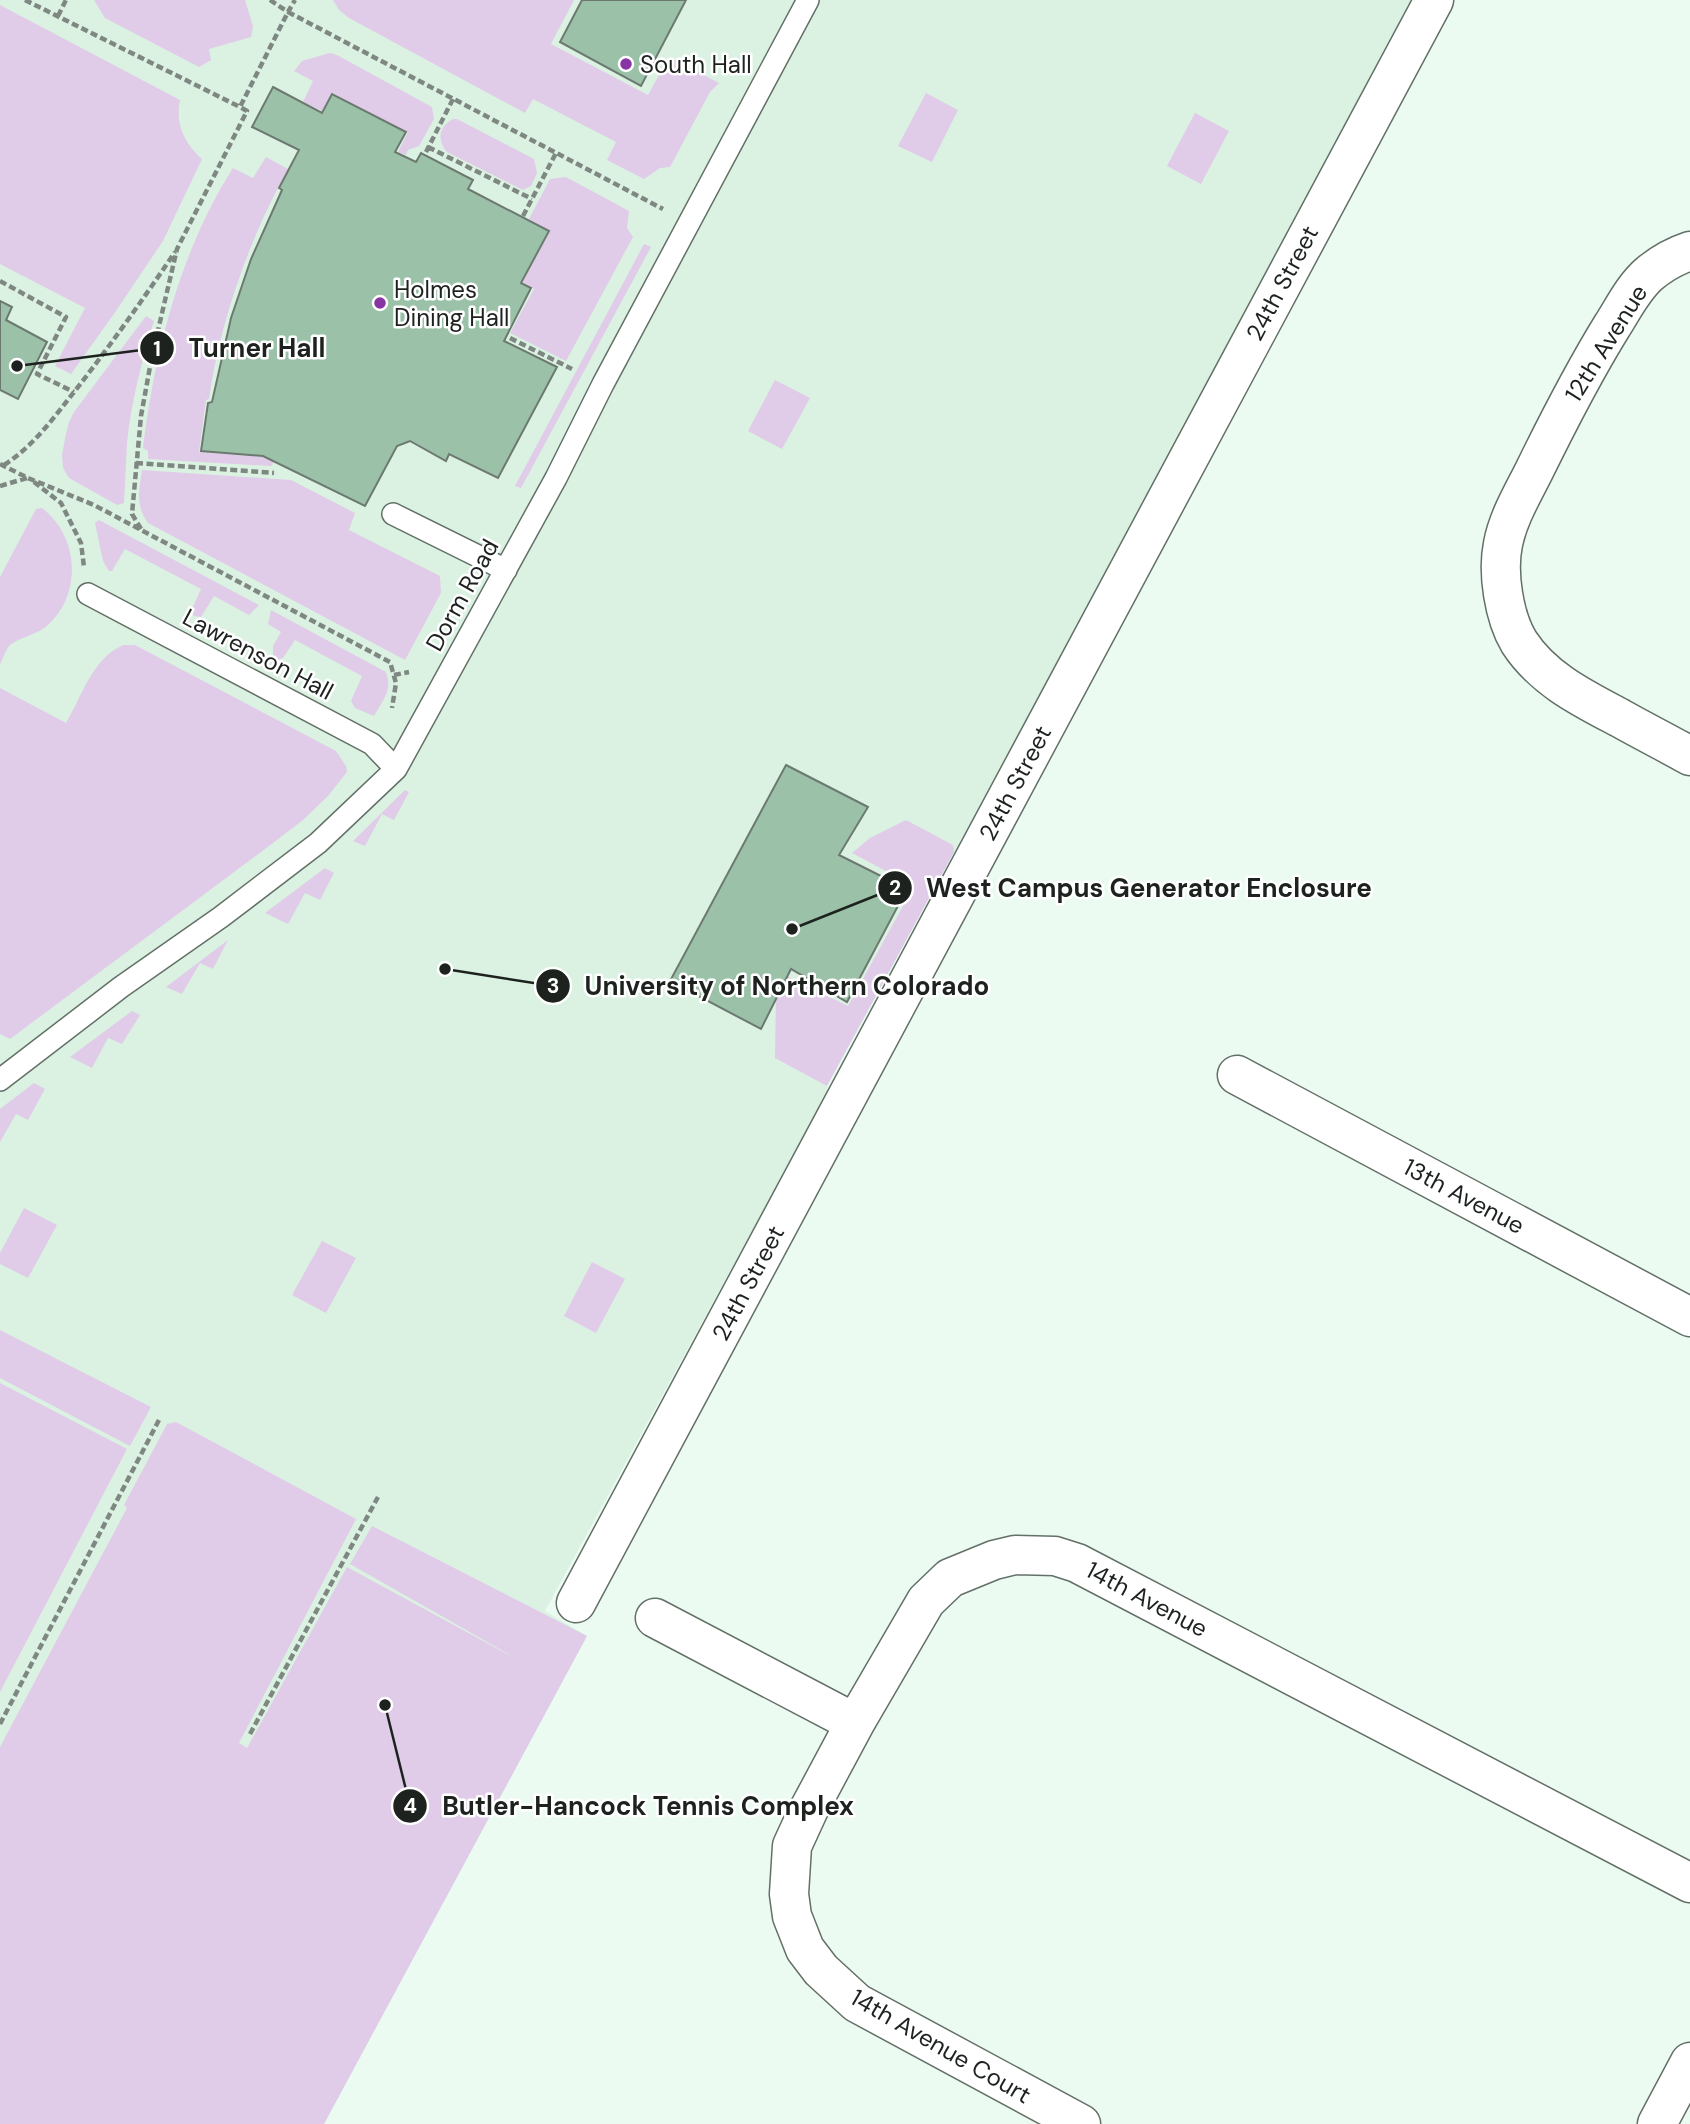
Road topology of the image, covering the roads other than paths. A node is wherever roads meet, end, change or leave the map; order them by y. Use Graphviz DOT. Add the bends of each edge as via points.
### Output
graph roads {
  1 [pos="808,0"];
  2 [pos="1434,0"];
  3 [pos="1690,251"];
  4 [pos="393,514"];
  5 [pos="506,570"];
  6 [pos="88,594"];
  7 [pos="1690,756"];
  8 [pos="396,769"];
  9 [pos="1237,1075"];
  10 [pos="0,1080"];
  11 [pos="1690,1317"];
  12 [pos="576,1603"];
  13 [pos="655,1618"];
  14 [pos="855,1723"];
  15 [pos="1690,1883"];
  16 [pos="1690,2062"];
  17 [pos="1081,2124"];
  18 [pos="1657,2124"];
  1 -- 5 [label="lane, Dorm Road"];
  2 -- 12 [label="street, 24th Street"];
  3 -- 7 [label="street, 12th Avenue" via="1649,274 1598,349 1511,517 1501,557 1509,622 1536,664 1569,692"];
  4 -- 5 [label="lane"];
  5 -- 8 [label="lane, Dorm Road"];
  6 -- 8 [label="lane, Lawrenson Hall" via="373,744"];
  8 -- 10 [label="lane, Dorm Road" via="317,843"];
  9 -- 11 [label="street, 13th Avenue"];
  13 -- 14 [label="street"];
  14 -- 15 [label="street, 14th Avenue" via="926,1601 950,1578 1015,1555 1055,1556 1089,1569"];
  14 -- 17 [label="street, 14th Avenue Court" via="792,1846 789,1894 805,1949 857,2003"];
  16 -- 18 [label="street"];
}
